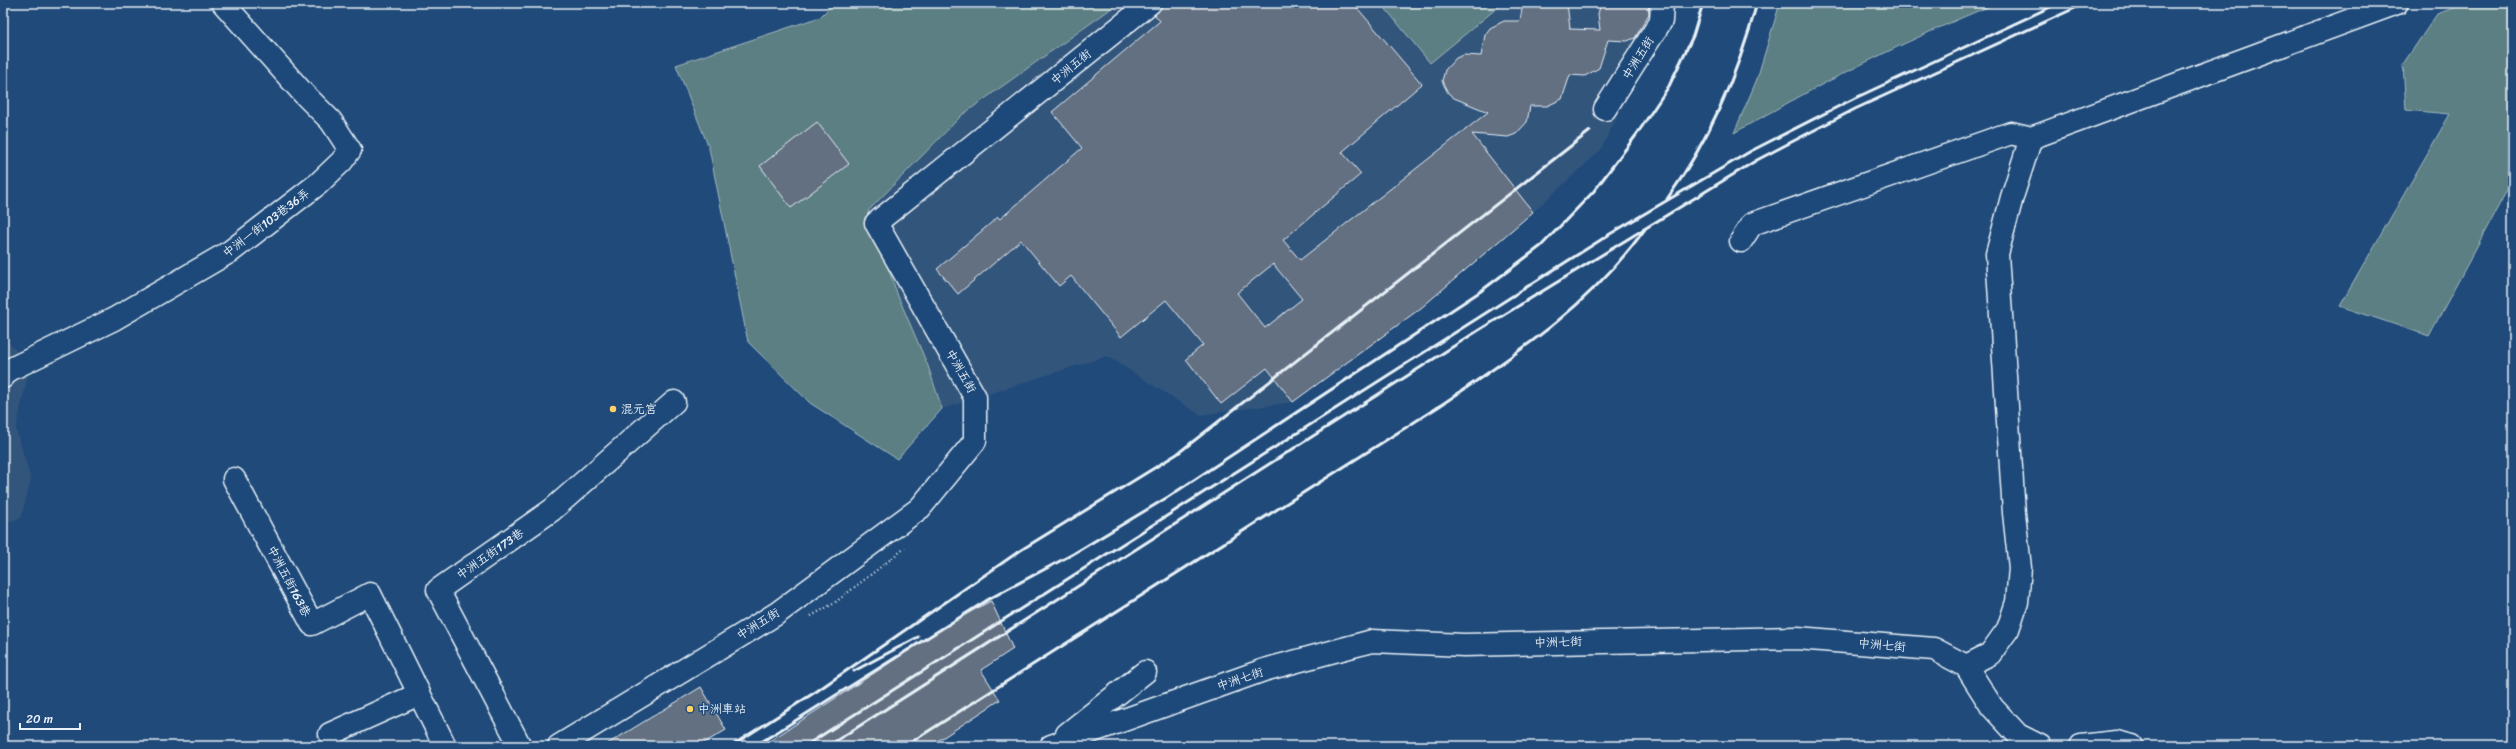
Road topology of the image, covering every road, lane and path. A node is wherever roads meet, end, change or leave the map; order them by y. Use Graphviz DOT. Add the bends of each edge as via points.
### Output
graph roads {
  1 [pos="223,3"];
  2 [pos="1150,3"];
  3 [pos="1662,3"];
  4 [pos="2397,3"];
  5 [pos="1605,109"];
  6 [pos="2031,138"];
  7 [pos="1741,241"];
  8 [pos="3,377"];
  9 [pos="674,402"];
  10 [pos="234,479"];
  11 [pos="1966,666"];
  12 [pos="1145,672"];
  13 [pos="419,694"];
  14 [pos="330,734"];
  15 [pos="445,746"];
  16 [pos="520,746"];
  17 [pos="558,746"];
  18 [pos="1052,746"];
  19 [pos="2040,746"];
  20 [pos="2081,746"];
  21 [pos="2132,746"];
  1 -- 8 [label="street, 中洲一街103巷36弄" via="331,121 350,150 319,183 231,251 135,308 9,370"];
  2 -- 17 [label="street, 中洲五街" via="876,223 975,397 975,441 920,508 776,614"];
  3 -- 5 [label="street, 中洲五街" via="1661,21"];
  4 -- 6 [label="street"];
  6 -- 7 [label="street" via="2012,133 1752,224"];
  6 -- 11 [label="street" via="1997,254 2013,506 2020,568 2017,602 2008,629 1990,654"];
  9 -- 16 [label="street, 中洲五街173巷" via="552,510 438,590"];
  10 -- 13 [label="street, 中洲五街163巷" via="312,624 370,594"];
  11 -- 18 [label="street, 中洲七街" via="1934,649 1797,638 1464,645 1372,641 1264,670"];
  11 -- 19 [label="street, 中洲七街" via="1992,707 2018,735"];
  12 -- 18 [label="street"];
  13 -- 14 [label="street"];
  13 -- 15 [label="street, 中洲五街163巷"];
  20 -- 21 [label="street" via="2116,742"];
}
